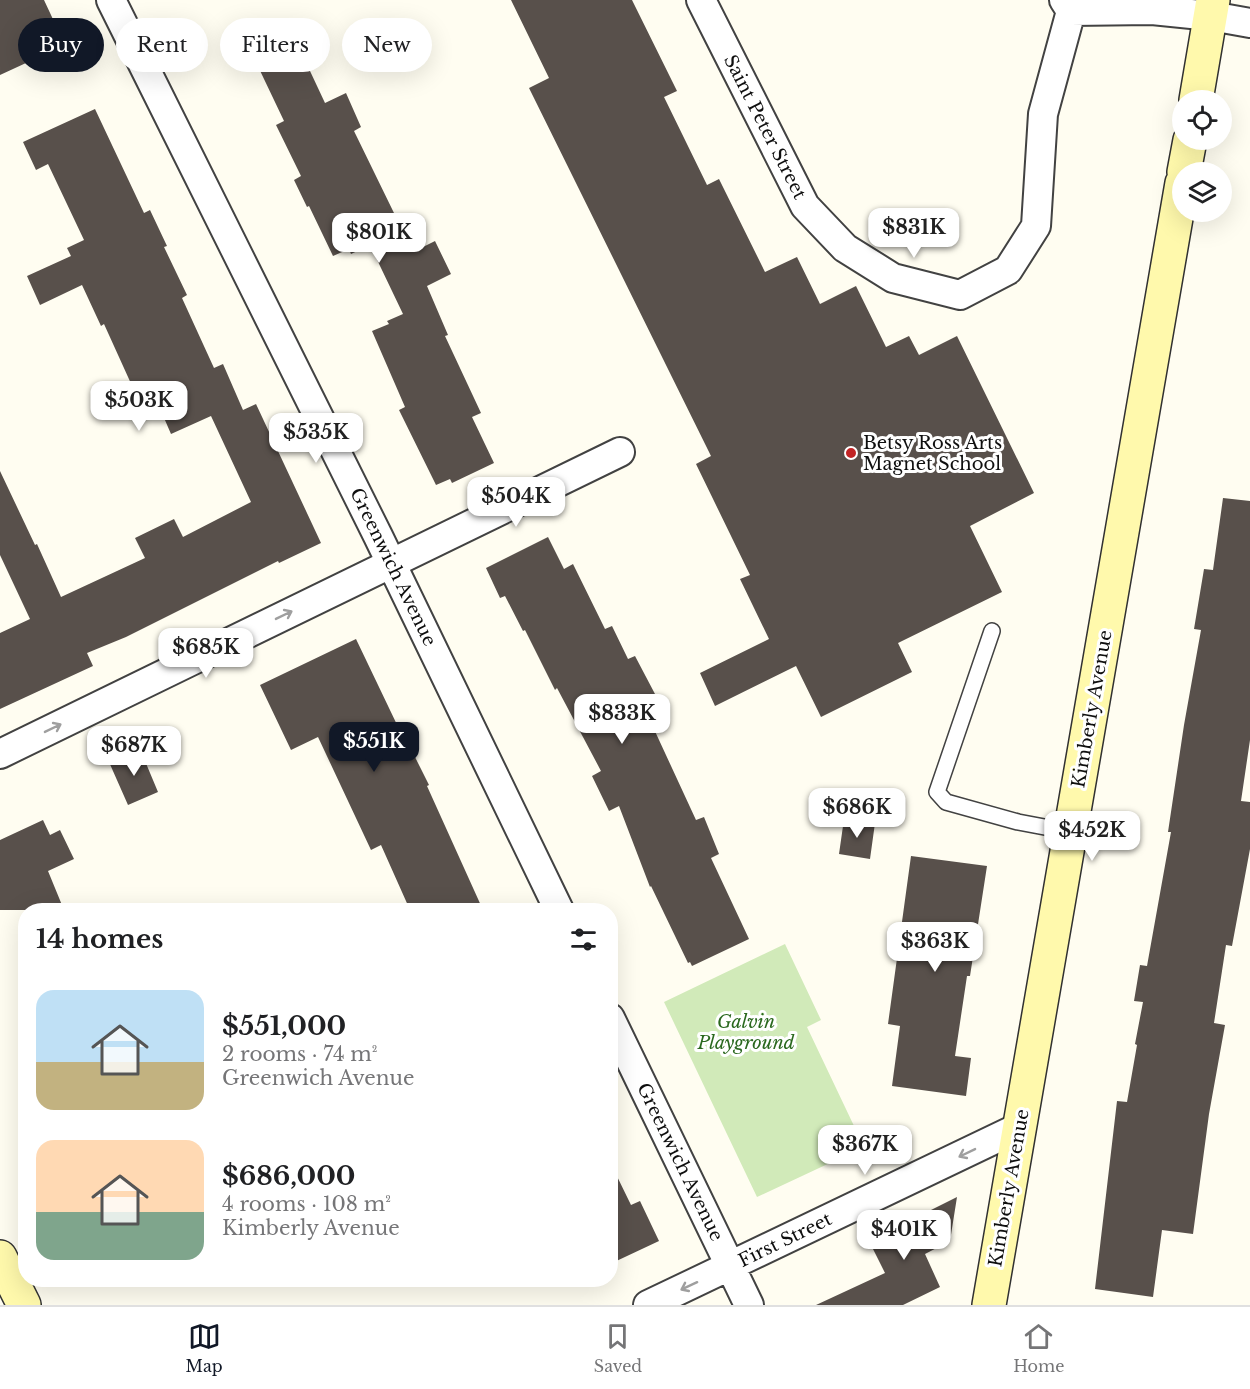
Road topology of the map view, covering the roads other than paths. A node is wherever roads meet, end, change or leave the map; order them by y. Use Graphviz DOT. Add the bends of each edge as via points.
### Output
graph roads {
  1 [pos="111,0"];
  2 [pos="701,0"];
  3 [pos="1067,6"];
  4 [pos="1212,8"];
  5 [pos="1250,23"];
  6 [pos="1198,90"];
  7 [pos="1175,222"];
  8 [pos="620,452"];
  9 [pos="391,562"];
  10 [pos="992,632"];
  11 [pos="0,754"];
  12 [pos="1071,832"];
  13 [pos="556,903"];
  14 [pos="618,1035"];
  15 [pos="1020,1127"];
  16 [pos="0,1257"];
  17 [pos="730,1266"];
  18 [pos="24,1305"];
  19 [pos="648,1305"];
  20 [pos="749,1305"];
  21 [pos="989,1305"];
  1 -- 9 [label="street, Greenwich Avenue"];
  2 -- 3 [label="street, Saint Peter Street" via="805,206 846,248 893,278 960,295 1008,270 1036,226 1043,114"];
  3 -- 4 [label="street"];
  4 -- 5 [label="street"];
  4 -- 6 [label="main road"];
  7 -- 12 [label="main road, Kimberly Avenue"];
  8 -- 9 [label="street"];
  11 -- 9 [label="street, one-way"];
  9 -- 13 [label="street, Greenwich Avenue"];
  10 -- 12 [label="lane" via="938,792 946,802"];
  12 -- 15 [label="main road, Kimberly Avenue"];
  14 -- 17 [label="street, Greenwich Avenue"];
  15 -- 17 [label="street, First Street, one-way"];
  15 -- 21 [label="main road, Kimberly Avenue"];
  16 -- 18 [label="main road"];
  17 -- 19 [label="street, First Street, one-way"];
  17 -- 20 [label="street, Greenwich Avenue"];
}
